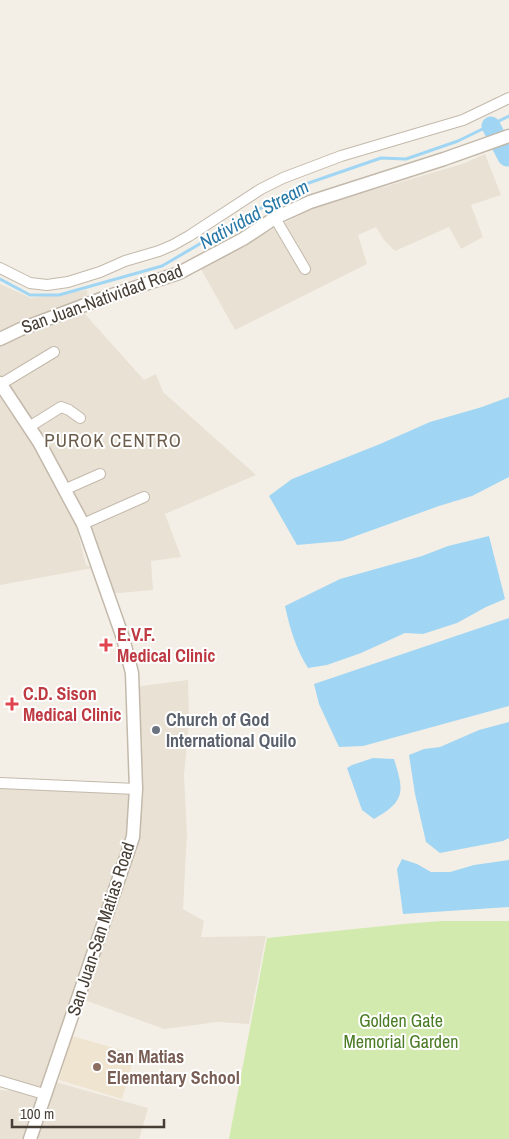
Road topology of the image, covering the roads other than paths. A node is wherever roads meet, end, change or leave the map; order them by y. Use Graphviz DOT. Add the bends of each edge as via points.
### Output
graph roads {
  1 [pos="509,98"];
  2 [pos="509,136"];
  3 [pos="275,218"];
  4 [pos="0,268"];
  5 [pos="304,270"];
  6 [pos="0,338"];
  7 [pos="54,352"];
  8 [pos="0,384"];
  9 [pos="80,418"];
  10 [pos="29,427"];
  11 [pos="100,474"];
  12 [pos="66,489"];
  13 [pos="144,497"];
  14 [pos="83,524"];
  15 [pos="0,783"];
  16 [pos="136,789"];
  17 [pos="0,1082"];
  18 [pos="44,1094"];
  19 [pos="30,1139"];
  1 -- 4 [label="street" via="463,120 341,156 283,178 173,245 106,270 46,285 30,283"];
  2 -- 3 [label="street, San Juan-Natividad Road" via="310,202"];
  3 -- 5 [label="street"];
  3 -- 6 [label="street, San Juan-Natividad Road" via="179,273 106,296"];
  7 -- 8 [label="street"];
  8 -- 10 [label="street, San Juan-San Matias Road"];
  9 -- 10 [label="street" via="61,407"];
  10 -- 12 [label="street, San Juan-San Matias Road"];
  11 -- 12 [label="street"];
  12 -- 14 [label="street, San Juan-San Matias Road"];
  13 -- 14 [label="street"];
  14 -- 16 [label="street, San Juan-San Matias Road" via="132,673"];
  15 -- 16 [label="street"];
  16 -- 18 [label="street, San Juan-San Matias Road" via="133,837"];
  17 -- 18 [label="street"];
  18 -- 19 [label="street, San Juan-San Matias Road"];
}
